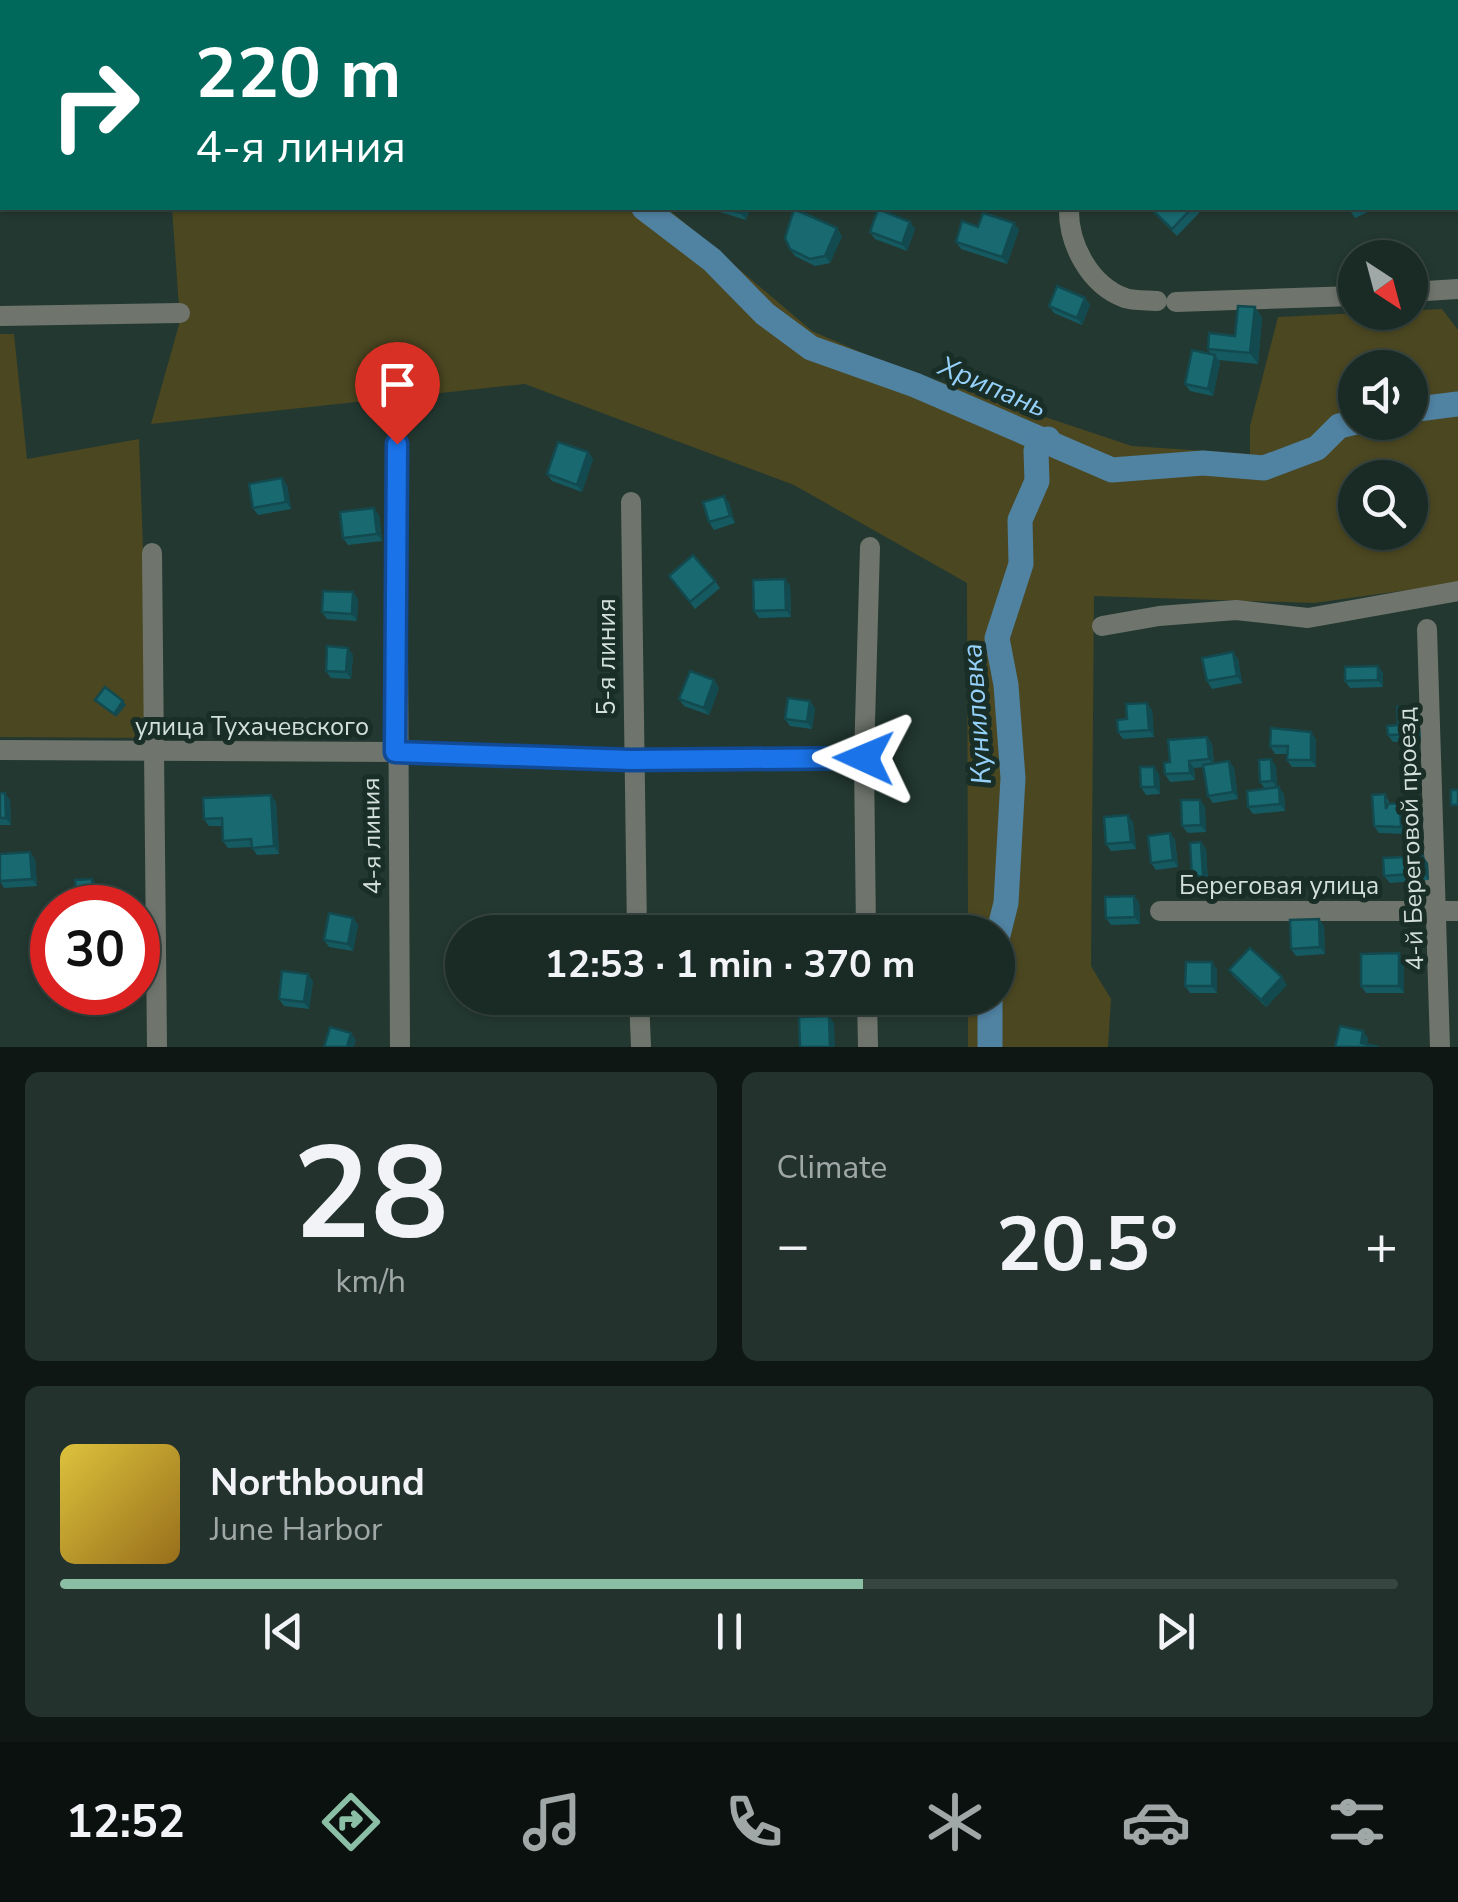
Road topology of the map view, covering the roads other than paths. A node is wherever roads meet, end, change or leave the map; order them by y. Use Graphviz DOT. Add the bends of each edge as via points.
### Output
graph roads {
  1 [pos="1069,210"];
  2 [pos="1458,290"];
  3 [pos="1428,291"];
  4 [pos="1338,297"];
  5 [pos="180,313"];
  6 [pos="0,316"];
  7 [pos="397,444"];
  8 [pos="631,502"];
  9 [pos="870,547"];
  10 [pos="152,554"];
  11 [pos="1458,591"];
  12 [pos="1102,626"];
  13 [pos="1427,630"];
  14 [pos="0,750"];
  15 [pos="154,750"];
  16 [pos="395,752"];
  17 [pos="864,758"];
  18 [pos="631,760"];
  19 [pos="1160,911"];
  20 [pos="1448,911"];
  21 [pos="636,915"];
  22 [pos="866,915"];
  23 [pos="640,1015"];
  24 [pos="868,1015"];
  25 [pos="157,1047"];
  26 [pos="400,1047"];
  27 [pos="641,1047"];
  28 [pos="868,1047"];
  29 [pos="1440,1047"];
  1 -- 4 [label="street" via="1077,253 1100,282 1125,298"];
  2 -- 3 [label="street"];
  5 -- 6 [label="street"];
  7 -- 16 [label="street, 4-я линия"];
  8 -- 18 [label="street, 5-я линия"];
  9 -- 17 [label="street"];
  10 -- 15 [label="street"];
  11 -- 12 [label="street" via="1308,618 1236,610"];
  13 -- 20 [label="street, 4-й Береговой проезд"];
  14 -- 15 [label="street, улица Тухачевского"];
  15 -- 16 [label="street, улица Тухачевского"];
  15 -- 25 [label="street"];
  16 -- 18 [label="street, улица Тухачевского"];
  16 -- 26 [label="street, 4-я линия"];
  17 -- 18 [label="street, улица Тухачевского"];
  17 -- 22 [label="street"];
  18 -- 21 [label="street, 5-я линия"];
  19 -- 20 [label="street, Береговая улица"];
  20 -- 29 [label="street, 4-й Береговой проезд"];
  23 -- 27 [label="street"];
  24 -- 28 [label="street"];
}
